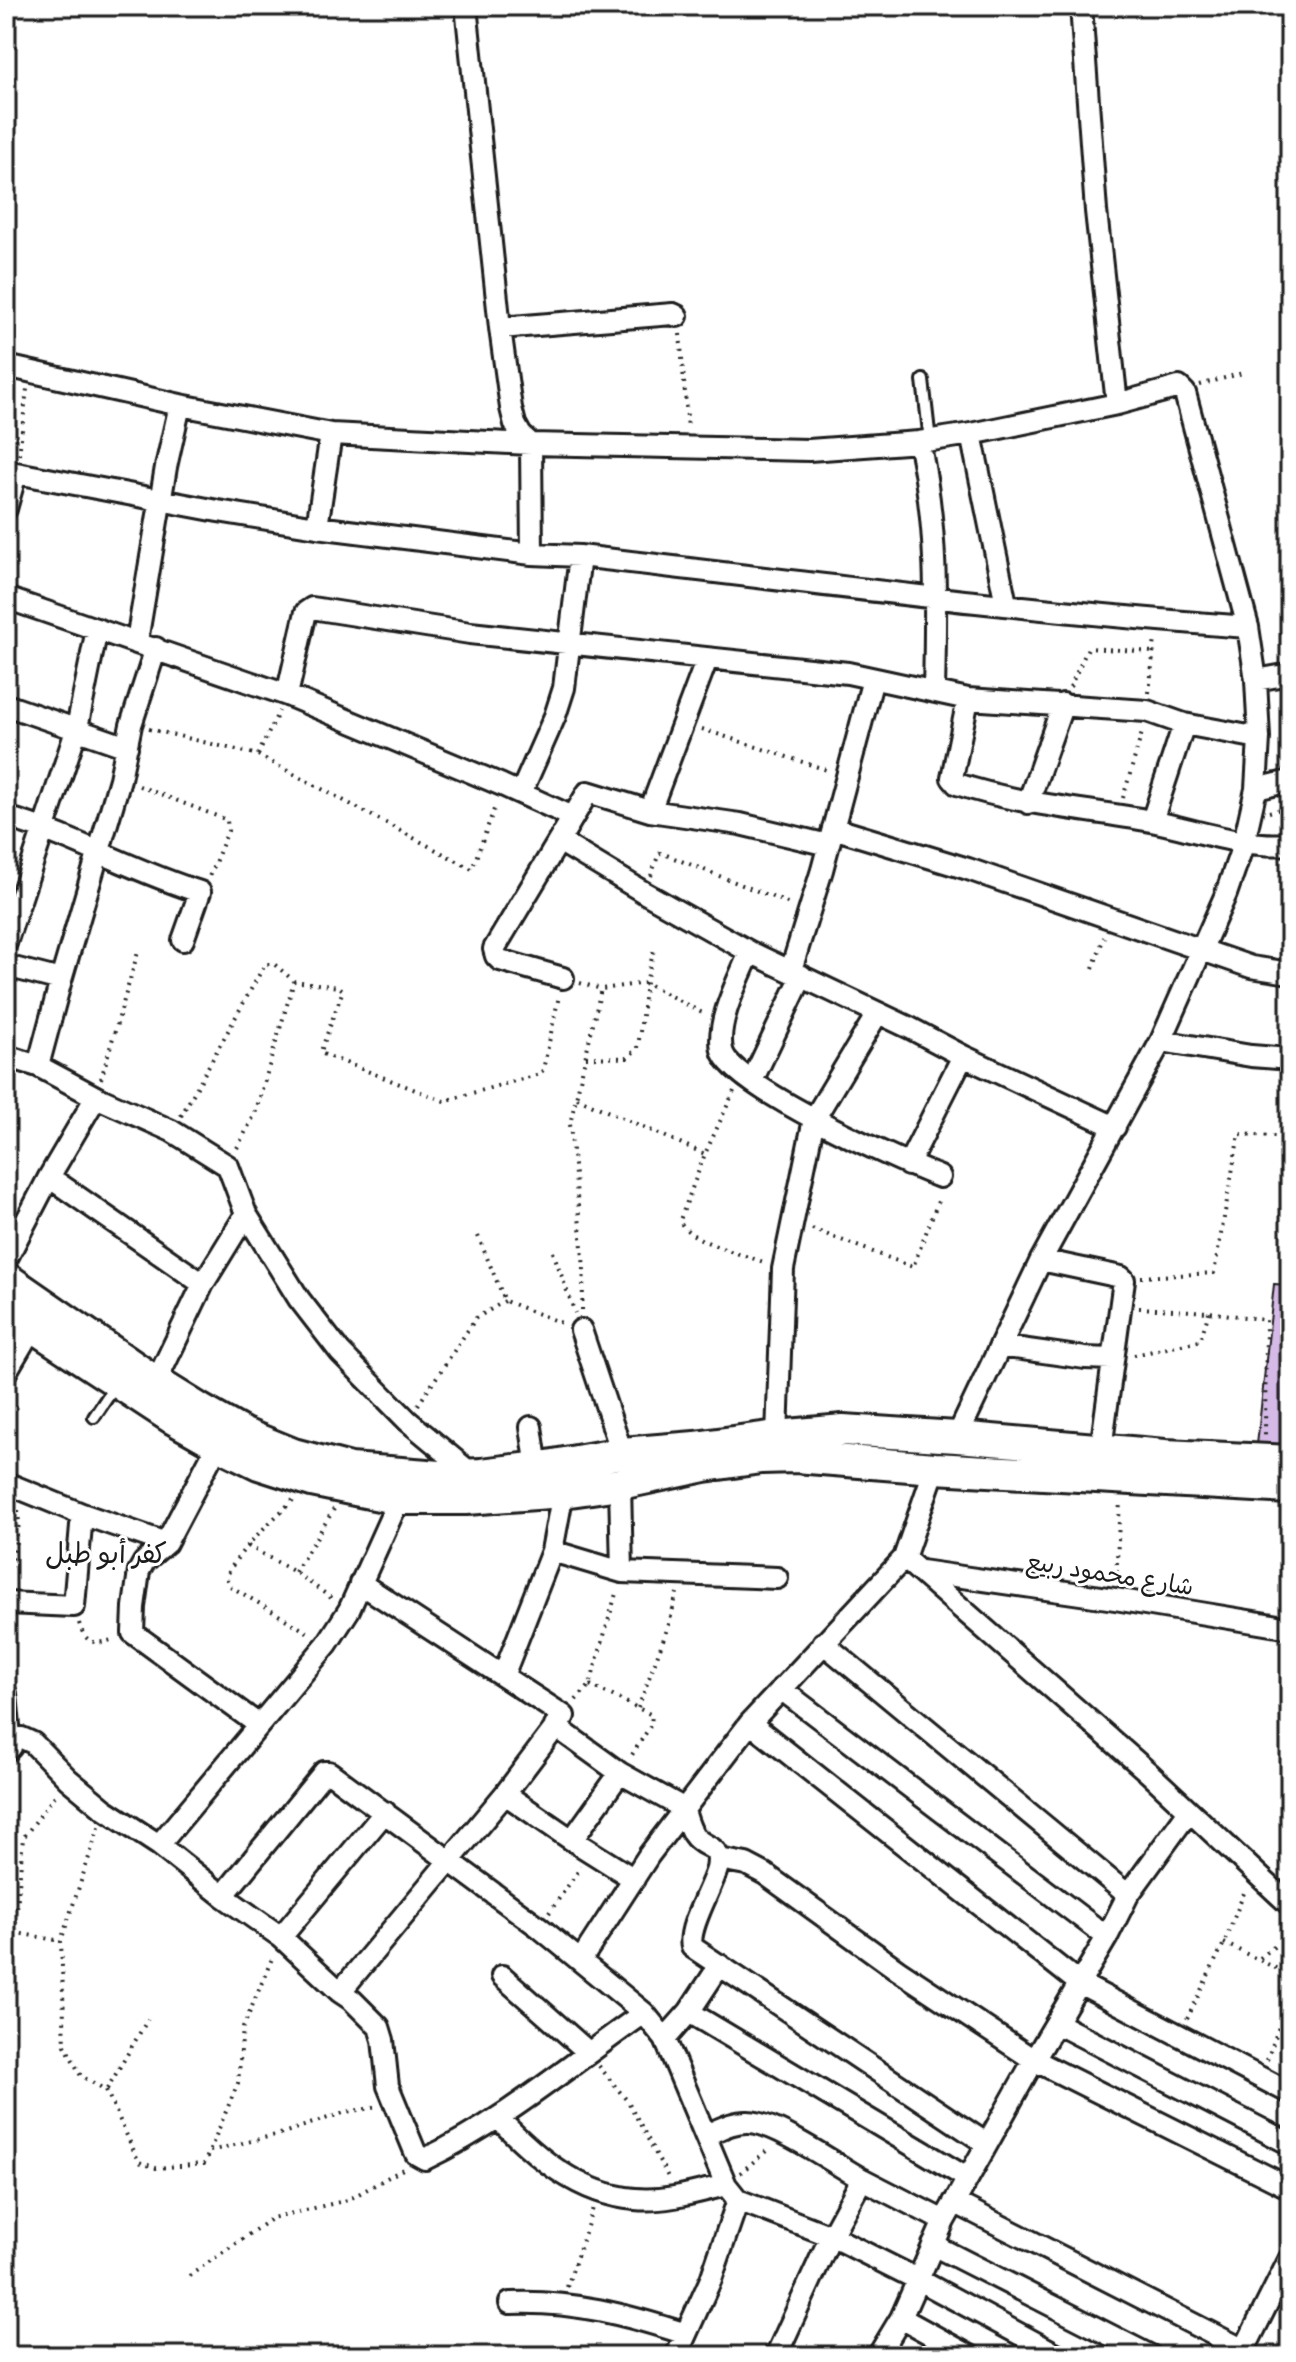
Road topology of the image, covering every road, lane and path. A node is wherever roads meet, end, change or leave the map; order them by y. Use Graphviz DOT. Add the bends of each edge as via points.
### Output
graph roads {
  1 [pos="466,6"];
  2 [pos="1081,6"];
  3 [pos="677,316"];
  4 [pos="500,328"];
  5 [pos="6,366"];
  6 [pos="32,371"];
  7 [pos="1246,372"];
  8 [pos="923,380"];
  9 [pos="1182,389"];
  10 [pos="1117,404"];
  11 [pos="180,405"];
  12 [pos="331,434"];
  13 [pos="971,434"];
  14 [pos="925,442"];
  15 [pos="531,444"];
  16 [pos="689,447"];
  17 [pos="11,472"];
  18 [pos="161,500"];
  19 [pos="6,509"];
  20 [pos="317,527"];
  21 [pos="532,554"];
  22 [pos="580,556"];
  23 [pos="936,597"];
  24 [pos="8,604"];
  25 [pos="1006,604"];
  26 [pos="1248,627"];
  27 [pos="97,629"];
  28 [pos="570,644"];
  29 [pos="147,645"];
  30 [pos="707,659"];
  31 [pos="1290,674"];
  32 [pos="873,679"];
  33 [pos="1256,680"];
  34 [pos="934,691"];
  35 [pos="287,695"];
  36 [pos="968,699"];
  37 [pos="1063,704"];
  38 [pos="6,705"];
  39 [pos="1147,711"];
  40 [pos="684,723"];
  41 [pos="1184,724"];
  42 [pos="131,725"];
  43 [pos="77,728"];
  44 [pos="1259,738"];
  45 [pos="127,747"];
  46 [pos="258,755"];
  47 [pos="848,777"];
  48 [pos="120,779"];
  49 [pos="1290,781"];
  50 [pos="511,789"];
  51 [pos="1256,789"];
  52 [pos="1028,803"];
  53 [pos="650,811"];
  54 [pos="1118,816"];
  55 [pos="6,817"];
  56 [pos="573,817"];
  57 [pos="1152,821"];
  58 [pos="43,828"];
  59 [pos="830,837"];
  60 [pos="559,841"];
  61 [pos="1244,842"];
  62 [pos="1290,844"];
  63 [pos="97,853"];
  64 [pos="200,892"];
  65 [pos="645,893"];
  66 [pos="808,911"];
  67 [pos="1110,920"];
  68 [pos="183,940"];
  69 [pos="6,943"];
  70 [pos="654,949"];
  71 [pos="1202,951"];
  72 [pos="138,952"];
  73 [pos="750,952"];
  74 [pos="6,966"];
  75 [pos="1093,968"];
  76 [pos="796,973"];
  77 [pos="1290,973"];
  78 [pos="563,978"];
  79 [pos="61,980"];
  80 [pos="294,981"];
  81 [pos="646,983"];
  82 [pos="877,1014"];
  83 [pos="722,1024"];
  84 [pos="1161,1041"];
  85 [pos="6,1056"];
  86 [pos="963,1056"];
  87 [pos="586,1057"];
  88 [pos="1290,1059"];
  89 [pos="38,1066"];
  90 [pos="746,1077"];
  91 [pos="96,1097"];
  92 [pos="577,1098"];
  93 [pos="814,1119"];
  94 [pos="1115,1127"];
  95 [pos="172,1131"];
  96 [pos="1290,1137"];
  97 [pos="705,1154"];
  98 [pos="908,1165"];
  99 [pos="228,1166"];
  100 [pos="49,1177"];
  101 [pos="940,1177"];
  102 [pos="246,1214"];
  103 [pos="791,1222"];
  104 [pos="478,1236"];
  105 [pos="553,1252"];
  106 [pos="6,1260"];
  107 [pos="1041,1260"];
  108 [pos="783,1269"];
  109 [pos="6,1278"];
  110 [pos="1123,1278"];
  111 [pos="203,1284"];
  112 [pos="505,1301"];
  113 [pos="1121,1307"];
  114 [pos="1209,1312"];
  115 [pos="17,1320"];
  116 [pos="581,1330"];
  117 [pos="1000,1346"];
  118 [pos="1112,1359"];
  119 [pos="6,1372"];
  120 [pos="118,1382"];
  121 [pos="156,1382"];
  122 [pos="94,1417"];
  123 [pos="408,1421"];
  124 [pos="531,1427"];
  125 [pos="777,1436"];
  126 [pos="957,1437"];
  127 [pos="218,1444"];
  128 [pos="1101,1449"];
  129 [pos="622,1453"];
  130 [pos="1278,1461"];
  131 [pos="537,1468"];
  132 [pos="935,1468"];
  133 [pos="473,1475"];
  134 [pos="1121,1478"];
  135 [pos="312,1481"];
  136 [pos="620,1484"];
  137 [pos="11,1485"];
  138 [pos="1290,1488"];
  139 [pos="346,1489"];
  140 [pos="563,1492"];
  141 [pos="399,1499"];
  142 [pos="82,1514"];
  143 [pos="166,1543"];
  144 [pos="248,1546"];
  145 [pos="552,1551"];
  146 [pos="904,1558"];
  147 [pos="921,1571"];
  148 [pos="295,1572"];
  149 [pos="622,1572"];
  150 [pos="682,1575"];
  151 [pos="777,1578"];
  152 [pos="360,1583"];
  153 [pos="6,1593"];
  154 [pos="1115,1599"];
  155 [pos="6,1603"];
  156 [pos="74,1606"];
  157 [pos="349,1610"];
  158 [pos="1290,1628"];
  159 [pos="133,1633"];
  160 [pos="823,1643"];
  161 [pos="327,1644"];
  162 [pos="503,1676"];
  163 [pos="781,1689"];
  164 [pos="6,1694"];
  165 [pos="638,1708"];
  166 [pos="750,1723"];
  167 [pos="259,1725"];
  168 [pos="555,1726"];
  169 [pos="8,1744"];
  170 [pos="620,1773"];
  171 [pos="68,1779"];
  172 [pos="505,1794"];
  173 [pos="683,1808"];
  174 [pos="104,1809"];
  175 [pos="1189,1811"];
  176 [pos="385,1812"];
  177 [pos="572,1840"];
  178 [pos="159,1845"];
  179 [pos="591,1852"];
  180 [pos="719,1859"];
  181 [pos="449,1861"];
  182 [pos="1253,1872"];
  183 [pos="634,1879"];
  184 [pos="1128,1895"];
  185 [pos="223,1896"];
  186 [pos="1290,1905"];
  187 [pos="539,1927"];
  188 [pos="6,1931"];
  189 [pos="15,1933"];
  190 [pos="1290,1934"];
  191 [pos="281,1937"];
  192 [pos="1107,1937"];
  193 [pos="61,1941"];
  194 [pos="1224,1943"];
  195 [pos="6,1953"];
  196 [pos="1260,1958"];
  197 [pos="581,1960"];
  198 [pos="720,1965"];
  199 [pos="1290,1975"];
  200 [pos="502,1976"];
  201 [pos="1079,1983"];
  202 [pos="340,1992"];
  203 [pos="1290,1996"];
  204 [pos="689,2012"];
  205 [pos="644,2013"];
  206 [pos="148,2019"];
  207 [pos="1056,2023"];
  208 [pos="1179,2035"];
  209 [pos="665,2039"];
  210 [pos="588,2052"];
  211 [pos="1034,2060"];
  212 [pos="1261,2078"];
  213 [pos="106,2090"];
  214 [pos="1290,2093"];
  215 [pos="396,2104"];
  216 [pos="499,2119"];
  217 [pos="706,2135"];
  218 [pos="987,2144"];
  219 [pos="1290,2144"];
  220 [pos="210,2151"];
  221 [pos="423,2158"];
  222 [pos="967,2178"];
  223 [pos="862,2179"];
  224 [pos="1290,2188"];
  225 [pos="599,2191"];
  226 [pos="732,2192"];
  227 [pos="678,2196"];
  228 [pos="954,2202"];
  229 [pos="944,2221"];
  230 [pos="831,2236"];
  231 [pos="933,2245"];
  232 [pos="1290,2258"];
  233 [pos="189,2276"];
  234 [pos="919,2280"];
  235 [pos="510,2303"];
  236 [pos="562,2304"];
  237 [pos="901,2318"];
  238 [pos="686,2334"];
  239 [pos="1243,2353"];
  240 [pos="676,2356"];
  241 [pos="776,2356"];
  242 [pos="878,2356"];
  243 [pos="970,2356"];
  244 [pos="1060,2356"];
  245 [pos="1151,2356"];
  1 -- 4 [label="street"];
  2 -- 10 [label="street"];
  3 -- 4 [label="street"];
  3 -- 16 [label="path"];
  4 -- 15 [label="street" via="515,424"];
  5 -- 6 [label="street"];
  6 -- 11 [label="street"];
  6 -- 17 [label="path" via="23,434"];
  7 -- 9 [label="path"];
  8 -- 14 [label="lane"];
  9 -- 10 [label="street" via="1174,386"];
  9 -- 26 [label="street"];
  10 -- 13 [label="street"];
  11 -- 12 [label="street"];
  11 -- 18 [label="street"];
  12 -- 15 [label="street"];
  12 -- 20 [label="street"];
  13 -- 14 [label="street"];
  13 -- 25 [label="street"];
  14 -- 16 [label="street" via="809,450"];
  14 -- 23 [label="street"];
  15 -- 16 [label="street"];
  15 -- 21 [label="street"];
  17 -- 18 [label="street"];
  17 -- 19 [label="street"];
  18 -- 20 [label="street"];
  18 -- 29 [label="street"];
  20 -- 21 [label="street"];
  21 -- 22 [label="street"];
  22 -- 23 [label="street"];
  22 -- 28 [label="street"];
  23 -- 25 [label="street"];
  23 -- 34 [label="street"];
  24 -- 27 [label="street"];
  25 -- 26 [label="street"];
  26 -- 33 [label="street"];
  27 -- 29 [label="street"];
  27 -- 43 [label="street"];
  28 -- 30 [label="street"];
  28 -- 35 [label="street" via="309,608"];
  28 -- 50 [label="street" via="555,716"];
  29 -- 35 [label="street"];
  29 -- 42 [label="street"];
  30 -- 32 [label="street"];
  30 -- 40 [label="street"];
  31 -- 33 [label="street"];
  32 -- 34 [label="street"];
  32 -- 47 [label="street"];
  33 -- 44 [label="street"];
  34 -- 36 [label="street"];
  35 -- 46 [label="path"];
  35 -- 50 [label="street"];
  36 -- 37 [label="street"];
  36 -- 52 [label="street" via="953,781"];
  37 -- 39 [label="street"];
  37 -- 39 [label="path" via="1088,648 1154,652"];
  37 -- 52 [label="street"];
  38 -- 43 [label="street"];
  39 -- 41 [label="street"];
  39 -- 54 [label="path"];
  40 -- 47 [label="path"];
  40 -- 53 [label="street"];
  41 -- 44 [label="street"];
  41 -- 57 [label="street"];
  42 -- 45 [label="street"];
  42 -- 46 [label="path"];
  43 -- 45 [label="street"];
  43 -- 58 [label="street"];
  44 -- 51 [label="street"];
  45 -- 48 [label="street"];
  46 -- 50 [label="path" via="472,869"];
  47 -- 59 [label="street"];
  48 -- 63 [label="street"];
  48 -- 64 [label="path" via="227,820 228,831"];
  49 -- 51 [label="street"];
  50 -- 56 [label="street"];
  51 -- 61 [label="street"];
  52 -- 54 [label="street"];
  53 -- 56 [label="street" via="588,792"];
  53 -- 59 [label="street"];
  54 -- 57 [label="street"];
  55 -- 58 [label="street"];
  56 -- 60 [label="street"];
  57 -- 61 [label="street"];
  58 -- 63 [label="street"];
  58 -- 69 [label="street"];
  59 -- 66 [label="street"];
  59 -- 67 [label="street" via="968,869"];
  60 -- 65 [label="street"];
  60 -- 78 [label="street" via="494,951 500,960"];
  61 -- 62 [label="street"];
  61 -- 71 [label="street"];
  63 -- 64 [label="street"];
  63 -- 79 [label="street"];
  64 -- 68 [label="street"];
  65 -- 66 [label="path" via="660,853"];
  65 -- 73 [label="street"];
  66 -- 76 [label="street"];
  67 -- 71 [label="street"];
  67 -- 75 [label="path"];
  70 -- 81 [label="path"];
  71 -- 77 [label="street"];
  71 -- 84 [label="street"];
  72 -- 91 [label="path"];
  73 -- 76 [label="street"];
  73 -- 83 [label="street"];
  74 -- 79 [label="street"];
  76 -- 82 [label="street"];
  76 -- 90 [label="street"];
  78 -- 80 [label="path" via="540,1074 444,1101 323,1054 343,990"];
  79 -- 89 [label="street"];
  80 -- 95 [label="path" via="274,964 265,964"];
  80 -- 99 [label="path" via="255,1114"];
  81 -- 83 [label="path"];
  81 -- 87 [label="path" via="601,989"];
  81 -- 87 [label="path" via="638,1048 627,1058"];
  82 -- 86 [label="street"];
  82 -- 93 [label="street"];
  83 -- 90 [label="street" via="723,1057"];
  84 -- 88 [label="street"];
  84 -- 94 [label="street"];
  85 -- 89 [label="street"];
  86 -- 94 [label="street"];
  86 -- 98 [label="street"];
  87 -- 92 [label="path"];
  89 -- 91 [label="street"];
  90 -- 93 [label="street"];
  90 -- 97 [label="path"];
  91 -- 95 [label="street"];
  91 -- 100 [label="street"];
  92 -- 97 [label="path"];
  92 -- 116 [label="path" via="570,1124 584,1268"];
  93 -- 98 [label="street"];
  93 -- 103 [label="street"];
  94 -- 107 [label="street"];
  95 -- 99 [label="street"];
  96 -- 110 [label="path" via="1239,1134 1214,1273"];
  97 -- 108 [label="path" via="681,1225 703,1240"];
  98 -- 101 [label="street"];
  99 -- 102 [label="street"];
  100 -- 106 [label="street"];
  100 -- 111 [label="street"];
  101 -- 103 [label="path" via="944,1183 913,1267"];
  102 -- 111 [label="street"];
  102 -- 123 [label="street" via="299,1299 340,1352"];
  103 -- 108 [label="street"];
  104 -- 112 [label="path"];
  105 -- 116 [label="path"];
  107 -- 110 [label="street"];
  107 -- 117 [label="street"];
  108 -- 125 [label="street"];
  109 -- 121 [label="main road"];
  110 -- 113 [label="street"];
  111 -- 121 [label="street"];
  112 -- 116 [label="path"];
  112 -- 123 [label="path" via="476,1318"];
  113 -- 114 [label="path"];
  113 -- 118 [label="street"];
  114 -- 118 [label="path" via="1197,1342"];
  114 -- 130 [label="path" via="1266,1320"];
  115 -- 119 [label="street"];
  115 -- 120 [label="main road"];
  116 -- 129 [label="street"];
  117 -- 118 [label="street"];
  117 -- 126 [label="street"];
  118 -- 128 [label="street"];
  120 -- 122 [label="lane"];
  120 -- 127 [label="main road"];
  121 -- 133 [label="main road" via="244,1434 293,1454 350,1469"];
  123 -- 133 [label="street"];
  124 -- 131 [label="street"];
  125 -- 126 [label="main road" via="843,1430"];
  125 -- 129 [label="main road"];
  126 -- 128 [label="main road"];
  127 -- 135 [label="main road"];
  127 -- 143 [label="street"];
  128 -- 130 [label="main road"];
  129 -- 131 [label="main road"];
  131 -- 133 [label="main road"];
  132 -- 134 [label="main road"];
  132 -- 136 [label="main road" via="761,1458"];
  132 -- 146 [label="street"];
  134 -- 138 [label="main road"];
  134 -- 154 [label="path"];
  135 -- 139 [label="main road"];
  135 -- 144 [label="path"];
  136 -- 140 [label="main road"];
  136 -- 149 [label="street"];
  137 -- 142 [label="street"];
  137 -- 153 [label="path" via="19,1524"];
  139 -- 141 [label="main road"];
  139 -- 148 [label="path"];
  140 -- 141 [label="main road"];
  140 -- 145 [label="street"];
  141 -- 152 [label="street"];
  142 -- 143 [label="street"];
  142 -- 156 [label="street"];
  143 -- 159 [label="street" via="139,1571"];
  144 -- 148 [label="path"];
  144 -- 161 [label="path" via="227,1575 230,1586"];
  145 -- 149 [label="street"];
  145 -- 162 [label="street"];
  146 -- 147 [label="street"];
  146 -- 160 [label="street"];
  147 -- 154 [label="street, شارع محمود ربيع"];
  147 -- 175 [label="street"];
  148 -- 157 [label="path"];
  149 -- 150 [label="street"];
  149 -- 165 [label="path" via="590,1685"];
  150 -- 151 [label="street"];
  150 -- 165 [label="path"];
  152 -- 157 [label="street"];
  152 -- 162 [label="street"];
  154 -- 158 [label="street, شارع محمود ربيع"];
  155 -- 156 [label="street"];
  156 -- 159 [label="path" via="89,1641 101,1643"];
  157 -- 161 [label="street"];
  159 -- 167 [label="street"];
  160 -- 163 [label="street"];
  160 -- 184 [label="street"];
  161 -- 167 [label="street"];
  162 -- 168 [label="street" via="564,1714"];
  163 -- 166 [label="street"];
  163 -- 192 [label="street"];
  164 -- 169 [label="street"];
  165 -- 170 [label="path" via="652,1715 651,1725"];
  166 -- 173 [label="street"];
  166 -- 201 [label="street"];
  167 -- 178 [label="street"];
  168 -- 170 [label="street"];
  168 -- 172 [label="street"];
  169 -- 171 [label="street" via="22,1738 33,1743"];
  170 -- 173 [label="street"];
  170 -- 177 [label="street"];
  171 -- 174 [label="street"];
  171 -- 189 [label="path" via="23,1838"];
  172 -- 177 [label="street"];
  172 -- 181 [label="street"];
  173 -- 180 [label="street" via="693,1834 717,1851"];
  173 -- 183 [label="street"];
  174 -- 178 [label="street"];
  174 -- 193 [label="path"];
  175 -- 182 [label="street"];
  175 -- 184 [label="street"];
  176 -- 181 [label="street"];
  176 -- 185 [label="street" via="325,1771"];
  176 -- 191 [label="street"];
  177 -- 179 [label="street"];
  178 -- 185 [label="street"];
  179 -- 183 [label="street"];
  179 -- 187 [label="path"];
  180 -- 198 [label="street" via="690,1940 692,1947"];
  180 -- 211 [label="street" via="765,1874"];
  181 -- 187 [label="street"];
  181 -- 202 [label="street"];
  182 -- 186 [label="street"];
  182 -- 194 [label="path"];
  183 -- 197 [label="street"];
  184 -- 192 [label="street"];
  185 -- 191 [label="street"];
  187 -- 197 [label="street"];
  188 -- 189 [label="path"];
  189 -- 193 [label="path"];
  189 -- 195 [label="path"];
  190 -- 196 [label="path"];
  191 -- 202 [label="street"];
  191 -- 220 [label="path" via="243,2028 238,2083"];
  192 -- 201 [label="street"];
  193 -- 213 [label="path" via="65,2045 81,2076"];
  194 -- 196 [label="path"];
  194 -- 208 [label="path"];
  196 -- 199 [label="path"];
  197 -- 205 [label="street"];
  198 -- 204 [label="street"];
  198 -- 218 [label="street"];
  200 -- 210 [label="street"];
  201 -- 207 [label="street"];
  201 -- 208 [label="street"];
  202 -- 215 [label="street" via="379,2027"];
  203 -- 212 [label="path"];
  204 -- 209 [label="street"];
  204 -- 222 [label="street"];
  205 -- 209 [label="street"];
  205 -- 210 [label="street"];
  206 -- 213 [label="path"];
  207 -- 211 [label="street"];
  207 -- 219 [label="street"];
  208 -- 212 [label="street"];
  209 -- 217 [label="street"];
  210 -- 216 [label="street"];
  210 -- 227 [label="path" via="629,2103"];
  211 -- 218 [label="street"];
  211 -- 224 [label="street"];
  212 -- 214 [label="street"];
  213 -- 220 [label="path" via="139,2162 156,2168 204,2164"];
  215 -- 220 [label="path" via="346,2112"];
  215 -- 221 [label="street" via="416,2154"];
  216 -- 221 [label="street"];
  216 -- 225 [label="street" via="553,2169"];
  217 -- 223 [label="street" via="733,2123 758,2123"];
  217 -- 226 [label="street"];
  218 -- 222 [label="street"];
  221 -- 233 [label="path" via="348,2200 272,2218"];
  222 -- 228 [label="street"];
  223 -- 229 [label="street"];
  223 -- 230 [label="street"];
  225 -- 227 [label="street" via="635,2200"];
  225 -- 236 [label="path"];
  226 -- 227 [label="street"];
  226 -- 230 [label="street"];
  226 -- 238 [label="street" via="715,2268"];
  228 -- 229 [label="street"];
  228 -- 239 [label="street"];
  229 -- 231 [label="street"];
  230 -- 234 [label="street"];
  230 -- 241 [label="street"];
  231 -- 234 [label="street"];
  231 -- 245 [label="street"];
  232 -- 239 [label="street"];
  234 -- 237 [label="street"];
  234 -- 244 [label="street"];
  235 -- 236 [label="street"];
  236 -- 238 [label="street"];
  237 -- 242 [label="street"];
  237 -- 243 [label="street"];
  238 -- 240 [label="street"];
}
